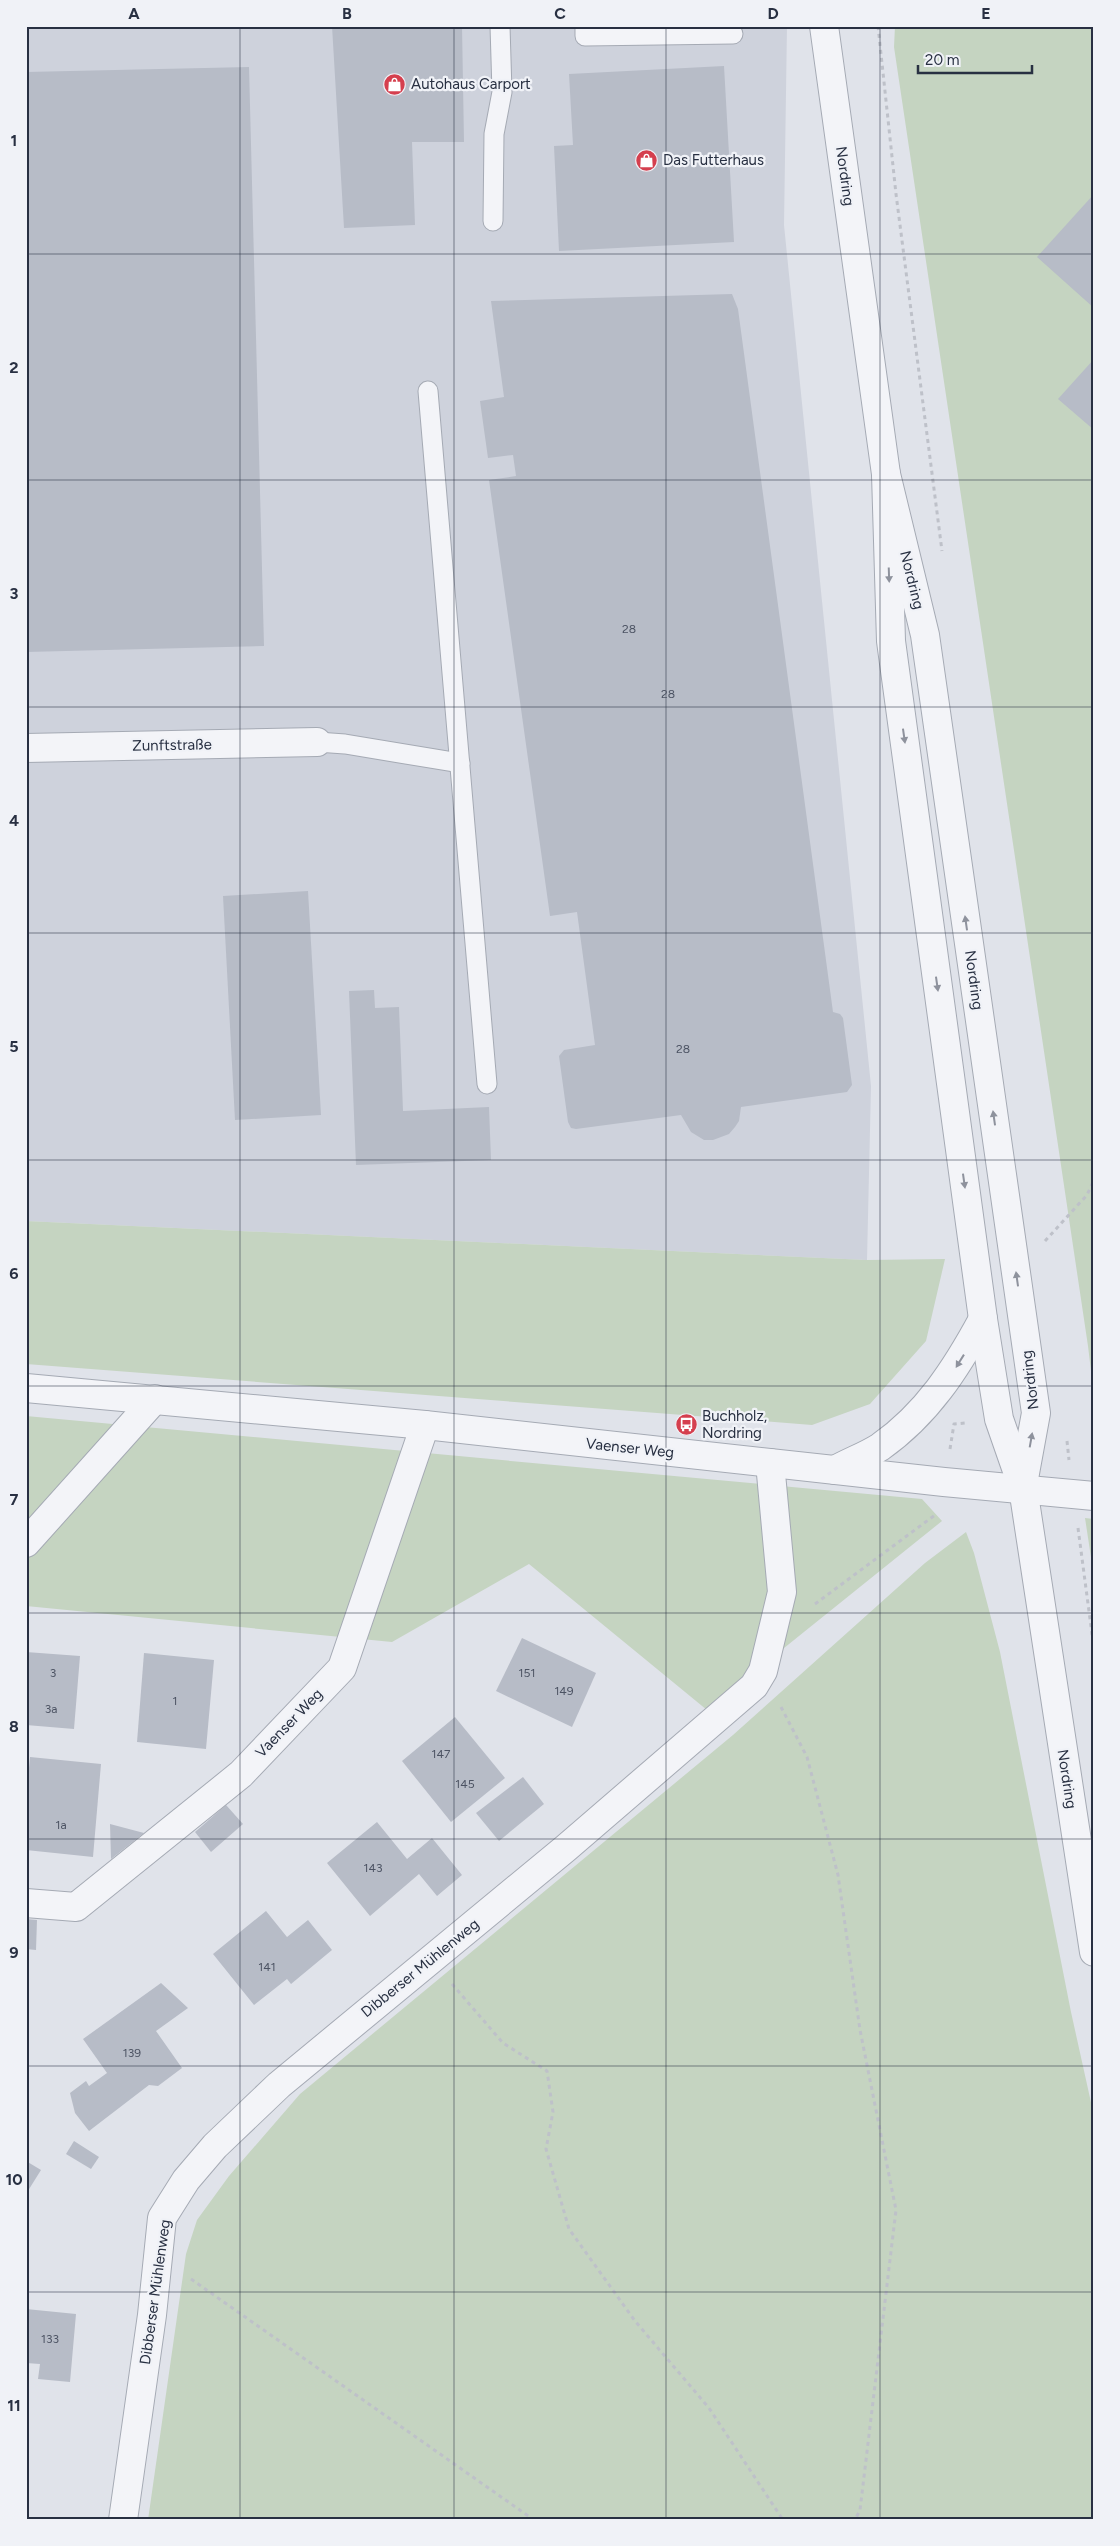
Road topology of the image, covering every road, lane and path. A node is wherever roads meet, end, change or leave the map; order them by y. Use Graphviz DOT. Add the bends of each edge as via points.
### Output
graph roads {
  1 [pos="500,26"];
  2 [pos="584,26"];
  3 [pos="824,26"];
  4 [pos="733,34"];
  5 [pos="493,221"];
  6 [pos="428,391"];
  7 [pos="886,474"];
  8 [pos="317,742"];
  9 [pos="26,748"];
  10 [pos="460,763"];
  11 [pos="487,1084"];
  12 [pos="1094,1180"];
  13 [pos="1039,1244"];
  14 [pos="983,1319"];
  15 [pos="26,1388"];
  16 [pos="155,1399"];
  17 [pos="425,1425"];
  18 [pos="770,1463"];
  19 [pos="835,1470"];
  20 [pos="944,1482"];
  21 [pos="1023,1488"];
  22 [pos="1084,1495"];
  23 [pos="26,1543"];
  24 [pos="772,1635"];
  25 [pos="1094,1649"];
  26 [pos="754,1686"];
  27 [pos="26,1903"];
  28 [pos="1094,1952"];
  29 [pos="430,1960"];
  30 [pos="158,2256"];
  31 [pos="123,2520"];
  32 [pos="534,2520"];
  33 [pos="782,2520"];
  34 [pos="855,2520"];
  1 -- 5 [label="lane" via="502,92 494,134"];
  2 -- 4 [label="lane" via="585,36"];
  3 -- 7 [label="street, Nordring"];
  6 -- 10 [label="lane"];
  7 -- 14 [label="street, Nordring, one-way" via="891,641"];
  21 -- 7 [label="street, Nordring, one-way" via="1036,1413 925,635"];
  8 -- 9 [label="street, Zunftstraße"];
  8 -- 10 [label="lane"];
  10 -- 11 [label="lane"];
  12 -- 13 [label="path" via="1086,1195 1051,1237"];
  14 -- 19 [label="street, one-way" via="960,1362 925,1409 878,1448"];
  14 -- 21 [label="street, Nordring" via="999,1419"];
  15 -- 16 [label="street, Vaenser Weg"];
  16 -- 17 [label="street, Vaenser Weg"];
  16 -- 23 [label="street"];
  17 -- 18 [label="street, Vaenser Weg"];
  17 -- 27 [label="street, Vaenser Weg" via="342,1668 241,1774 76,1907"];
  18 -- 19 [label="street, Vaenser Weg"];
  18 -- 24 [label="street, Dibberser Mühlenweg" via="782,1592"];
  19 -- 20 [label="street, Vaenser Weg"];
  20 -- 21 [label="street, Vaenser Weg"];
  20 -- 24 [label="path" via="943,1509"];
  21 -- 22 [label="street, Vaenser Weg"];
  21 -- 28 [label="street, Nordring"];
  22 -- 25 [label="path"];
  24 -- 26 [label="street, Dibberser Mühlenweg" via="763,1671"];
  26 -- 29 [label="street, Dibberser Mühlenweg"];
  26 -- 34 [label="path" via="780,1705 807,1757 838,1875 860,2030 896,2210 862,2500"];
  29 -- 30 [label="street, Dibberser Mühlenweg" via="279,2084 215,2146 186,2180 162,2218"];
  29 -- 33 [label="path" via="503,2043 547,2071 553,2112 546,2149 569,2229 635,2321 709,2408"];
  30 -- 31 [label="street, Dibberser Mühlenweg"];
  30 -- 32 [label="path"];
}
